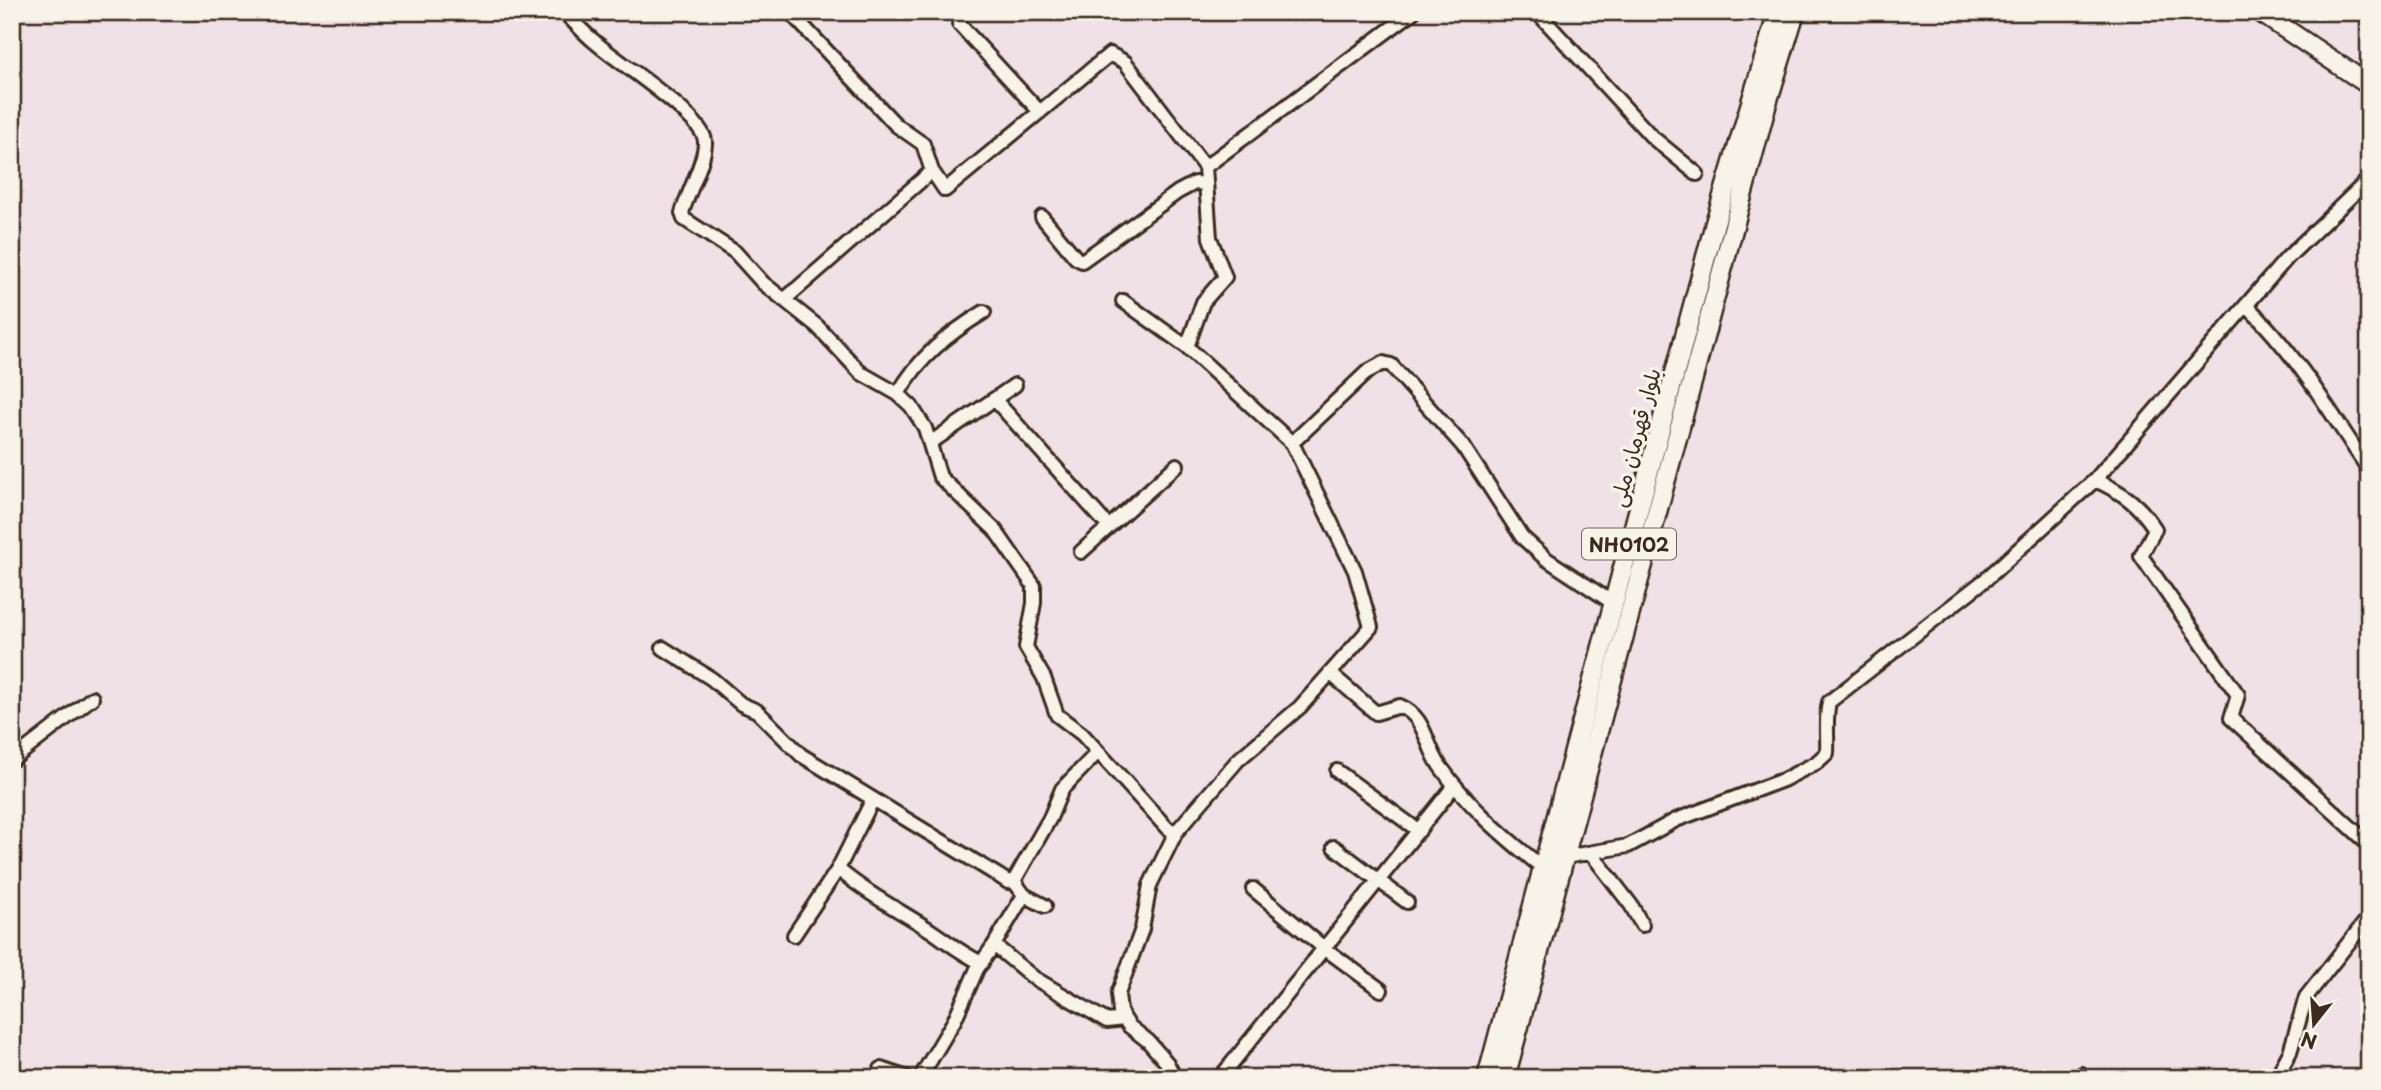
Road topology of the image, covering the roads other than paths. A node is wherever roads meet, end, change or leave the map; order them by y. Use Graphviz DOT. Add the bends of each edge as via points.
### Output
graph roads {
  1 [pos="564,12"];
  2 [pos="790,12"];
  3 [pos="1413,12"];
  4 [pos="1537,12"];
  5 [pos="1778,12"];
  6 [pos="1795,12"];
  7 [pos="2260,12"];
  8 [pos="959,24"];
  9 [pos="2369,85"];
  10 [pos="1040,112"];
  11 [pos="1205,167"];
  12 [pos="932,171"];
  13 [pos="1697,174"];
  14 [pos="2369,179"];
  15 [pos="1205,184"];
  16 [pos="1042,217"];
  17 [pos="784,300"];
  18 [pos="1123,301"];
  19 [pos="2246,305"];
  20 [pos="984,312"];
  21 [pos="1186,347"];
  22 [pos="1015,385"];
  23 [pos="898,394"];
  24 [pos="996,401"];
  25 [pos="930,443"];
  26 [pos="1292,443"];
  27 [pos="1177,465"];
  28 [pos="2369,470"];
  29 [pos="2095,480"];
  30 [pos="1108,527"];
  31 [pos="1082,552"];
  32 [pos="1613,603"];
  33 [pos="663,648"];
  34 [pos="1330,673"];
  35 [pos="92,698"];
  36 [pos="1098,752"];
  37 [pos="12,760"];
  38 [pos="1337,771"];
  39 [pos="1454,786"];
  40 [pos="873,799"];
  41 [pos="1419,831"];
  42 [pos="1176,832"];
  43 [pos="2369,844"];
  44 [pos="1334,847"];
  45 [pos="1591,853"];
  46 [pos="1565,857"];
  47 [pos="1543,868"];
  48 [pos="838,869"];
  49 [pos="1014,881"];
  50 [pos="1380,881"];
  51 [pos="1253,889"];
  52 [pos="1024,895"];
  53 [pos="1407,902"];
  54 [pos="1045,906"];
  55 [pos="2369,917"];
  56 [pos="1642,925"];
  57 [pos="794,935"];
  58 [pos="994,945"];
  59 [pos="1324,948"];
  60 [pos="982,962"];
  61 [pos="1381,990"];
  62 [pos="1124,1019"];
  63 [pos="888,1073"];
  64 [pos="908,1078"];
  65 [pos="920,1078"];
  66 [pos="1175,1078"];
  67 [pos="1220,1078"];
  68 [pos="1486,1078"];
  69 [pos="1506,1078"];
  70 [pos="2276,1078"];
  1 -- 17 [label="street" via="700,128 704,151 684,204 684,219 735,252"];
  2 -- 12 [label="street" via="897,125 922,144"];
  3 -- 11 [label="street"];
  4 -- 13 [label="street" via="1652,137"];
  5 -- 32 [label="highway, بلوار قهرمان ملی / NH0102" via="1715,223"];
  6 -- 46 [label="highway, بلوار قهرمان ملی / NH0102"];
  7 -- 9 [label="highway"];
  8 -- 10 [label="street"];
  10 -- 11 [label="street" via="1110,54 1115,55"];
  10 -- 12 [label="street" via="945,190"];
  11 -- 15 [label="street"];
  12 -- 17 [label="street"];
  14 -- 19 [label="street"];
  15 -- 16 [label="street" via="1195,183 1178,192 1082,261"];
  15 -- 21 [label="street" via="1210,238 1225,277 1203,302"];
  17 -- 23 [label="street" via="817,326 861,373"];
  18 -- 21 [label="street"];
  19 -- 28 [label="street" via="2277,334 2312,379"];
  19 -- 29 [label="street"];
  20 -- 23 [label="street" via="951,333 913,368"];
  21 -- 26 [label="street"];
  22 -- 24 [label="street"];
  23 -- 25 [label="street" via="925,428"];
  24 -- 25 [label="street"];
  24 -- 30 [label="street"];
  25 -- 36 [label="street" via="940,477 995,530 1034,586 1026,647 1044,678 1057,715"];
  26 -- 32 [label="street" via="1367,372 1383,363 1391,365 1463,446 1522,537"];
  26 -- 34 [label="street" via="1355,571 1371,627"];
  27 -- 30 [label="street"];
  29 -- 43 [label="street" via="2122,491 2155,529 2141,556 2238,695 2231,718"];
  29 -- 45 [label="street" via="1985,580 1829,702 1827,753 1816,763 1676,820 1628,846"];
  30 -- 31 [label="street"];
  32 -- 47 [label="highway, بلوار قهرمان ملی / NH0102"];
  33 -- 40 [label="street" via="772,723 801,755"];
  34 -- 39 [label="street" via="1376,713 1399,706 1419,718 1434,756"];
  34 -- 42 [label="street" via="1300,707 1238,760"];
  35 -- 37 [label="street"];
  36 -- 42 [label="street" via="1167,828"];
  36 -- 49 [label="street" via="1062,789"];
  38 -- 41 [label="street"];
  39 -- 41 [label="street"];
  39 -- 47 [label="street" via="1504,837"];
  40 -- 48 [label="street"];
  40 -- 49 [label="street" via="999,877"];
  41 -- 50 [label="street"];
  42 -- 62 [label="street" via="1150,885 1142,929 1118,994"];
  44 -- 50 [label="street"];
  45 -- 46 [label="street"];
  45 -- 56 [label="street"];
  46 -- 69 [label="highway, بلوار قهرمان ملی / NH0102"];
  47 -- 68 [label="highway, بلوار قهرمان ملی / NH0102"];
  48 -- 57 [label="street"];
  48 -- 60 [label="street" via="955,951"];
  49 -- 52 [label="street"];
  50 -- 53 [label="street"];
  50 -- 59 [label="street"];
  51 -- 59 [label="street"];
  52 -- 54 [label="street"];
  52 -- 58 [label="street"];
  55 -- 70 [label="street" via="2306,997 2290,1052"];
  58 -- 60 [label="street"];
  58 -- 62 [label="street" via="1034,978 1107,1021"];
  59 -- 61 [label="street"];
  59 -- 67 [label="street"];
  60 -- 65 [label="street"];
  62 -- 66 [label="street" via="1167,1063"];
  63 -- 64 [label="street"];
}
